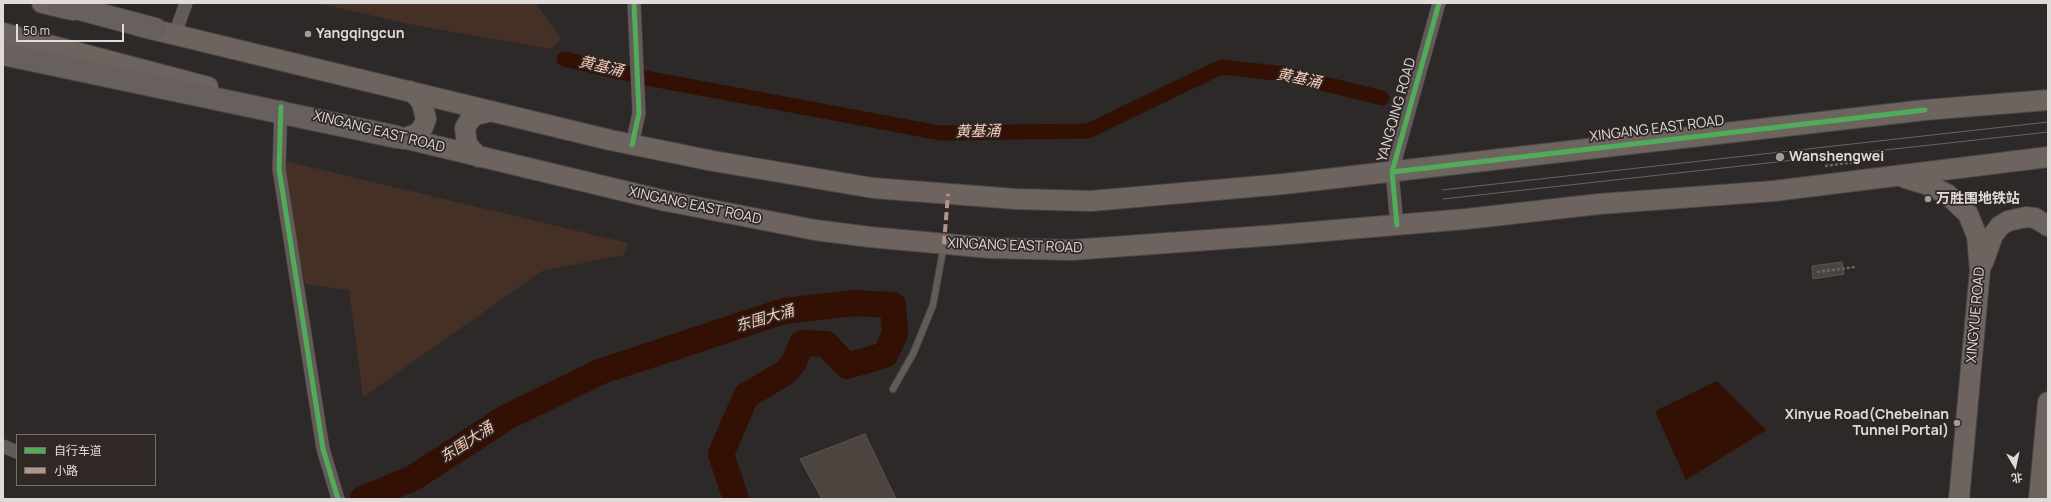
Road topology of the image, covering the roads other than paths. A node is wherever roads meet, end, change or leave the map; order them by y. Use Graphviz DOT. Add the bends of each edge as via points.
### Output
graph roads {
  1 [pos="42,3"];
  2 [pos="57,3"];
  3 [pos="186,3"];
  4 [pos="634,3"];
  5 [pos="1439,3"];
  6 [pos="165,32"];
  7 [pos="4,46"];
  8 [pos="410,91"];
  9 [pos="2048,100"];
  10 [pos="281,110"];
  11 [pos="492,111"];
  12 [pos="400,138"];
  13 [pos="632,145"];
  14 [pos="479,157"];
  15 [pos="2048,157"];
  16 [pos="1392,172"];
  17 [pos="1897,176"];
  18 [pos="1397,225"];
  19 [pos="2048,226"];
  20 [pos="944,244"];
  21 [pos="1980,270"];
  22 [pos="893,389"];
  23 [pos="2048,402"];
  24 [pos="3,446"];
  25 [pos="16,452"];
  26 [pos="338,499"];
  27 [pos="1960,499"];
  28 [pos="2039,499"];
  1 -- 6 [label="main road, XINGANG EAST ROAD"];
  2 -- 6 [label="highway"];
  3 -- 6 [label="street"];
  4 -- 13 [label="street" via="639,113"];
  5 -- 16 [label="street, YANGQING ROAD"];
  6 -- 8 [label="main road, XINGANG EAST ROAD"];
  7 -- 10 [label="highway"];
  8 -- 11 [label="main road, XINGANG EAST ROAD"];
  8 -- 12 [label="main road" via="422,103 426,119 418,133"];
  9 -- 16 [label="main road, XINGANG EAST ROAD" via="1925,110"];
  10 -- 12 [label="highway"];
  10 -- 26 [label="street" via="279,169 323,449"];
  11 -- 13 [label="main road, XINGANG EAST ROAD"];
  11 -- 14 [label="main road" via="475,115 469,120 466,128 467,144"];
  12 -- 14 [label="main road, XINGANG EAST ROAD"];
  13 -- 16 [label="main road, XINGANG EAST ROAD" via="852,185 1024,200 1091,201"];
  14 -- 20 [label="main road, XINGANG EAST ROAD" via="718,212 815,230"];
  15 -- 17 [label="main road, XINGANG EAST ROAD"];
  16 -- 18 [label="street, YANGQING ROAD"];
  17 -- 18 [label="main road, XINGANG EAST ROAD" via="1774,191 1600,204"];
  17 -- 21 [label="main road, XINGYUE ROAD" via="1928,185 1947,194 1968,214 1977,236"];
  18 -- 20 [label="main road, XINGANG EAST ROAD" via="1071,250"];
  19 -- 21 [label="main road" via="2035,218 2026,217 2016,218 2000,226 1988,246"];
  20 -- 22 [label="lane" via="933,305 913,354"];
  21 -- 27 [label="main road, XINGYUE ROAD"];
  23 -- 28 [label="main road"];
  24 -- 25 [label="street"];
}
